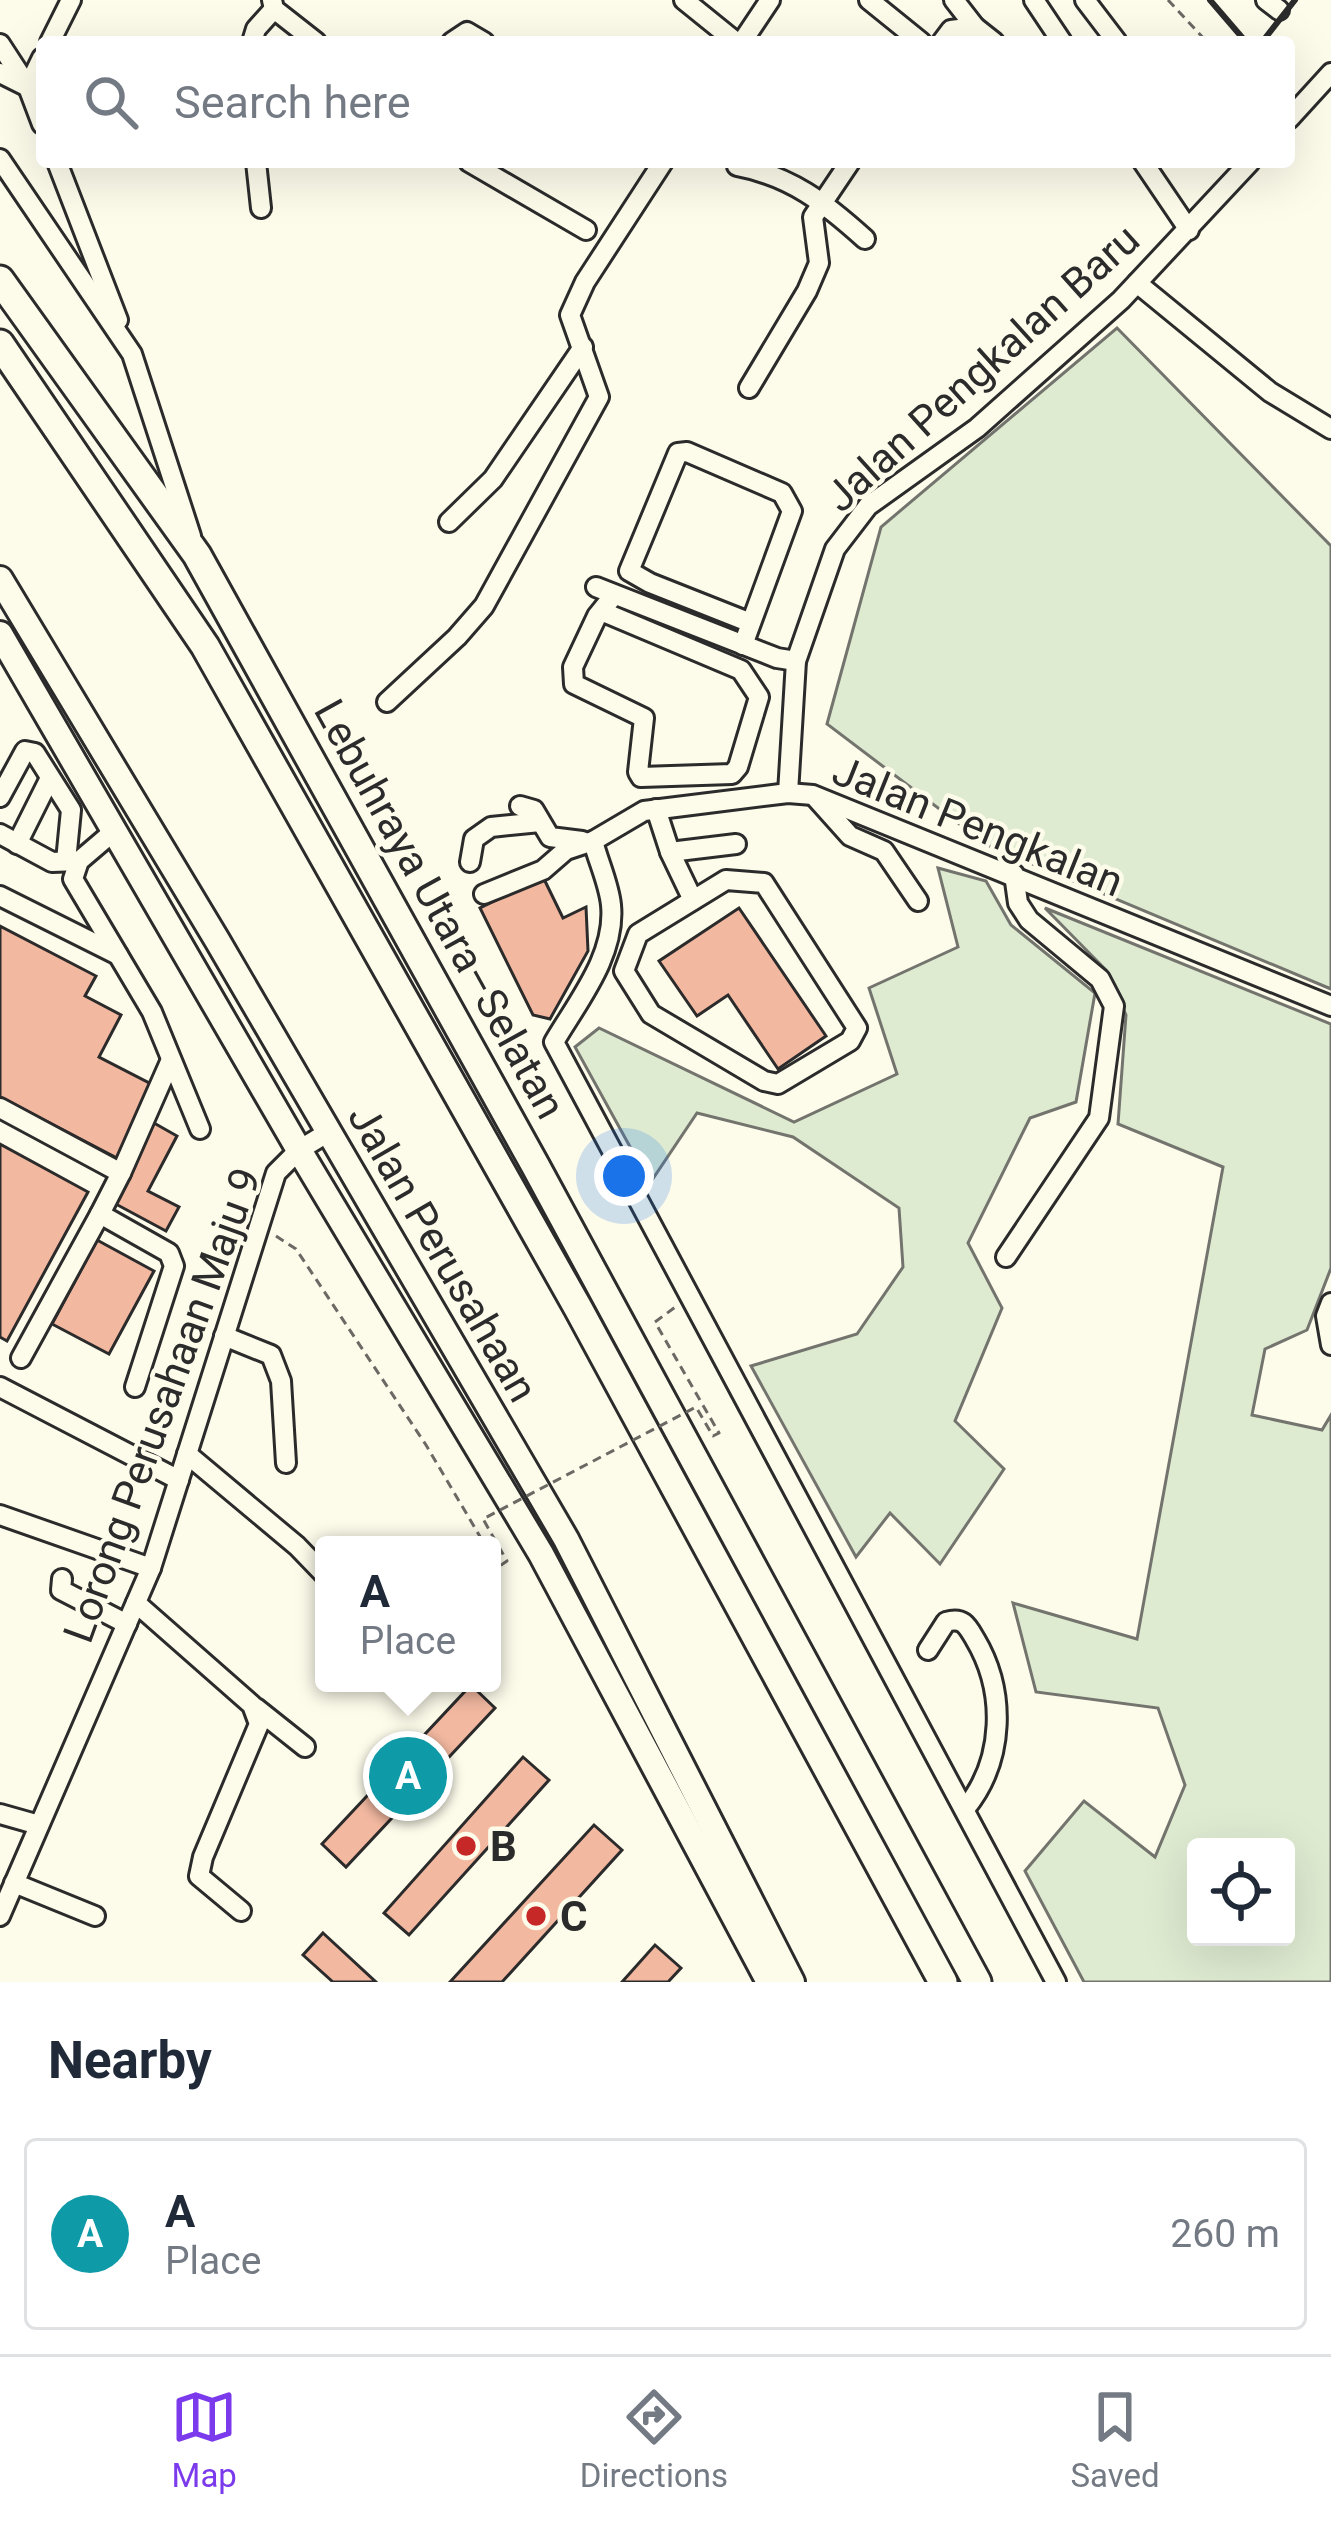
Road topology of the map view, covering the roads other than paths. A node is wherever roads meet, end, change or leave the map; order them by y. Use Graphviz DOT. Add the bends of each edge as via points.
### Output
graph roads {
  1 [pos="71,0"];
  2 [pos="684,0"];
  3 [pos="770,0"];
  4 [pos="869,0"];
  5 [pos="954,0"];
  6 [pos="1034,0"];
  7 [pos="1085,0"];
  8 [pos="273,4"];
  9 [pos="975,27"];
  10 [pos="53,36"];
  11 [pos="254,36"];
  12 [pos="309,36"];
  13 [pos="731,36"];
  14 [pos="743,36"];
  15 [pos="914,36"];
  16 [pos="947,36"];
  17 [pos="986,36"];
  18 [pos="1058,36"];
  19 [pos="1112,36"];
  20 [pos="0,44"];
  21 [pos="36,70"];
  22 [pos="0,73"];
  23 [pos="1331,73"];
  24 [pos="28,87"];
  25 [pos="36,108"];
  26 [pos="1295,112"];
  27 [pos="0,159"];
  28 [pos="59,168"];
  29 [pos="257,168"];
  30 [pos="480,168"];
  31 [pos="659,168"];
  32 [pos="748,168"];
  33 [pos="845,168"];
  34 [pos="1147,168"];
  35 [pos="1245,168"];
  36 [pos="821,200"];
  37 [pos="261,208"];
  38 [pos="586,230"];
  39 [pos="1189,230"];
  40 [pos="865,238"];
  41 [pos="0,280"];
  42 [pos="1137,283"];
  43 [pos="0,344"];
  44 [pos="583,347"];
  45 [pos="132,354"];
  46 [pos="748,388"];
  47 [pos="1331,429"];
  48 [pos="448,521"];
  49 [pos="197,555"];
  50 [pos="0,579"];
  51 [pos="601,611"];
  52 [pos="751,623"];
  53 [pos="743,645"];
  54 [pos="4,652"];
  55 [pos="796,661"];
  56 [pos="387,702"];
  57 [pos="50,778"];
  58 [pos="788,793"];
  59 [pos="812,794"];
  60 [pos="0,797"];
  61 [pos="520,806"];
  62 [pos="656,809"];
  63 [pos="540,821"];
  64 [pos="113,832"];
  65 [pos="9,839"];
  66 [pos="593,841"];
  67 [pos="736,844"];
  68 [pos="670,852"];
  69 [pos="73,861"];
  70 [pos="470,862"];
  71 [pos="1014,874"];
  72 [pos="484,894"];
  73 [pos="0,896"];
  74 [pos="693,899"];
  75 [pos="918,901"];
  76 [pos="118,955"];
  77 [pos="1331,1006"];
  78 [pos="170,1062"];
  79 [pos="0,1108"];
  80 [pos="200,1129"];
  81 [pos="327,1133"];
  82 [pos="299,1150"];
  83 [pos="121,1173"];
  84 [pos="100,1214"];
  85 [pos="1006,1258"];
  86 [pos="1331,1303"];
  87 [pos="224,1336"];
  88 [pos="1331,1345"];
  89 [pos="21,1358"];
  90 [pos="0,1387"];
  91 [pos="135,1387"];
  92 [pos="187,1454"];
  93 [pos="286,1463"];
  94 [pos="178,1480"];
  95 [pos="0,1515"];
  96 [pos="315,1565"];
  97 [pos="151,1568"];
  98 [pos="62,1579"];
  99 [pos="136,1603"];
  100 [pos="127,1624"];
  101 [pos="928,1650"];
  102 [pos="252,1705"];
  103 [pos="305,1747"];
  104 [pos="965,1809"];
  105 [pos="0,1814"];
  106 [pos="39,1825"];
  107 [pos="14,1883"];
  108 [pos="1,1909"];
  109 [pos="241,1911"];
  110 [pos="95,1916"];
  111 [pos="769,1982"];
  112 [pos="792,1982"];
  113 [pos="943,1982"];
  114 [pos="976,1982"];
  115 [pos="1056,1982"];
  1 -- 10 [label="street"];
  2 -- 13 [label="street"];
  3 -- 14 [label="street"];
  4 -- 15 [label="street"];
  5 -- 9 [label="street"];
  6 -- 18 [label="street"];
  7 -- 19 [label="street"];
  8 -- 11 [label="street"];
  8 -- 12 [label="street"];
  9 -- 16 [label="street"];
  9 -- 17 [label="street"];
  20 -- 24 [label="street"];
  21 -- 24 [label="street"];
  22 -- 24 [label="street"];
  23 -- 26 [label="street"];
  24 -- 25 [label="street"];
  27 -- 45 [label="street"];
  28 -- 45 [label="street"];
  29 -- 37 [label="street"];
  30 -- 38 [label="street"];
  31 -- 44 [label="street" via="570,315"];
  32 -- 36 [label="street"];
  33 -- 36 [label="street"];
  34 -- 39 [label="street"];
  35 -- 39 [label="street, Jalan Pengkalan Baru"];
  36 -- 40 [label="street"];
  36 -- 46 [label="street" via="813,217 819,262"];
  39 -- 42 [label="street, Jalan Pengkalan Baru"];
  41 -- 49 [label="highway, Lebuhraya Utara–Selatan"];
  42 -- 47 [label="street" via="1270,392"];
  42 -- 55 [label="street, Jalan Pengkalan Baru" via="977,428 868,506 835,549"];
  43 -- 113 [label="highway, Lebuhraya Utara–Selatan" via="205,646 578,1308"];
  44 -- 48 [label="street" via="493,479"];
  44 -- 56 [label="street" via="599,398 484,606"];
  45 -- 49 [label="street"];
  49 -- 114 [label="highway, Lebuhraya Utara–Selatan"];
  50 -- 81 [label="main road, Jalan Perusahaan"];
  51 -- 51 [label="street" via="574,684 644,718 641,777 732,774 759,697 750,679"];
  51 -- 53 [label="street" via="605,591"];
  52 -- 52 [label="street" via="792,512 789,501 678,453 628,571"];
  52 -- 53 [label="street"];
  53 -- 55 [label="street"];
  54 -- 64 [label="main road, Jalan Perusahaan"];
  55 -- 58 [label="street, Jalan Pengkalan Baru"];
  57 -- 60 [label="street" via="25,751"];
  57 -- 65 [label="street"];
  57 -- 69 [label="street" via="71,810"];
  58 -- 59 [label="street, Jalan Pengkalan"];
  58 -- 62 [label="street, Jalan Pengkalan"];
  59 -- 71 [label="street, Jalan Pengkalan"];
  59 -- 75 [label="street" via="850,836 884,851"];
  61 -- 63 [label="street"];
  62 -- 66 [label="street, Jalan Pengkalan"];
  62 -- 68 [label="street"];
  63 -- 66 [label="street" via="550,837"];
  63 -- 70 [label="street" via="491,827 474,839"];
  64 -- 69 [label="street"];
  64 -- 82 [label="main road, Jalan Perusahaan"];
  65 -- 69 [label="street" via="52,862"];
  66 -- 72 [label="street, Jalan Pengkalan"];
  66 -- 104 [label="street" via="611,905 607,942 554,1042"];
  67 -- 68 [label="street"];
  68 -- 74 [label="street"];
  69 -- 76 [label="street" via="73,879"];
  71 -- 77 [label="street, Jalan Pengkalan"];
  71 -- 85 [label="street" via="1029,920 1100,979 1114,1006 1100,1118"];
  73 -- 76 [label="street"];
  74 -- 74 [label="street" via="726,880 764,883 850,1015 850,1041 778,1084 651,1014 623,971 638,934"];
  76 -- 78 [label="street"];
  78 -- 80 [label="street"];
  78 -- 83 [label="street"];
  79 -- 83 [label="street"];
  81 -- 82 [label="street, Lorong Perusahaan Maju 9"];
  81 -- 112 [label="main road, Jalan Perusahaan" via="566,1539"];
  82 -- 87 [label="street, Lorong Perusahaan Maju 9" via="276,1173"];
  82 -- 111 [label="main road, Jalan Perusahaan" via="541,1555"];
  83 -- 84 [label="street"];
  84 -- 89 [label="street"];
  84 -- 91 [label="street" via="170,1253 174,1266"];
  86 -- 88 [label="street"];
  87 -- 92 [label="street, Lorong Perusahaan Maju 9"];
  87 -- 93 [label="street" via="271,1355 281,1381"];
  90 -- 94 [label="street"];
  92 -- 94 [label="street, Lorong Perusahaan Maju 9"];
  92 -- 96 [label="street"];
  94 -- 97 [label="street, Lorong Perusahaan Maju 9"];
  95 -- 97 [label="street"];
  97 -- 99 [label="street, Lorong Perusahaan Maju 9"];
  98 -- 100 [label="street" via="61,1590"];
  99 -- 100 [label="street, Lorong Perusahaan Maju 9"];
  99 -- 102 [label="street"];
  100 -- 106 [label="street, Lorong Perusahaan Maju 9"];
  101 -- 104 [label="street" via="956,1619 992,1667 1000,1711 981,1790"];
  102 -- 103 [label="street"];
  102 -- 109 [label="street" via="259,1724 199,1876"];
  104 -- 115 [label="street"];
  105 -- 106 [label="street"];
  106 -- 107 [label="street, Lorong Perusahaan Maju 9"];
  107 -- 108 [label="street, Lorong Perusahaan Maju 9"];
  107 -- 110 [label="street"];
}
